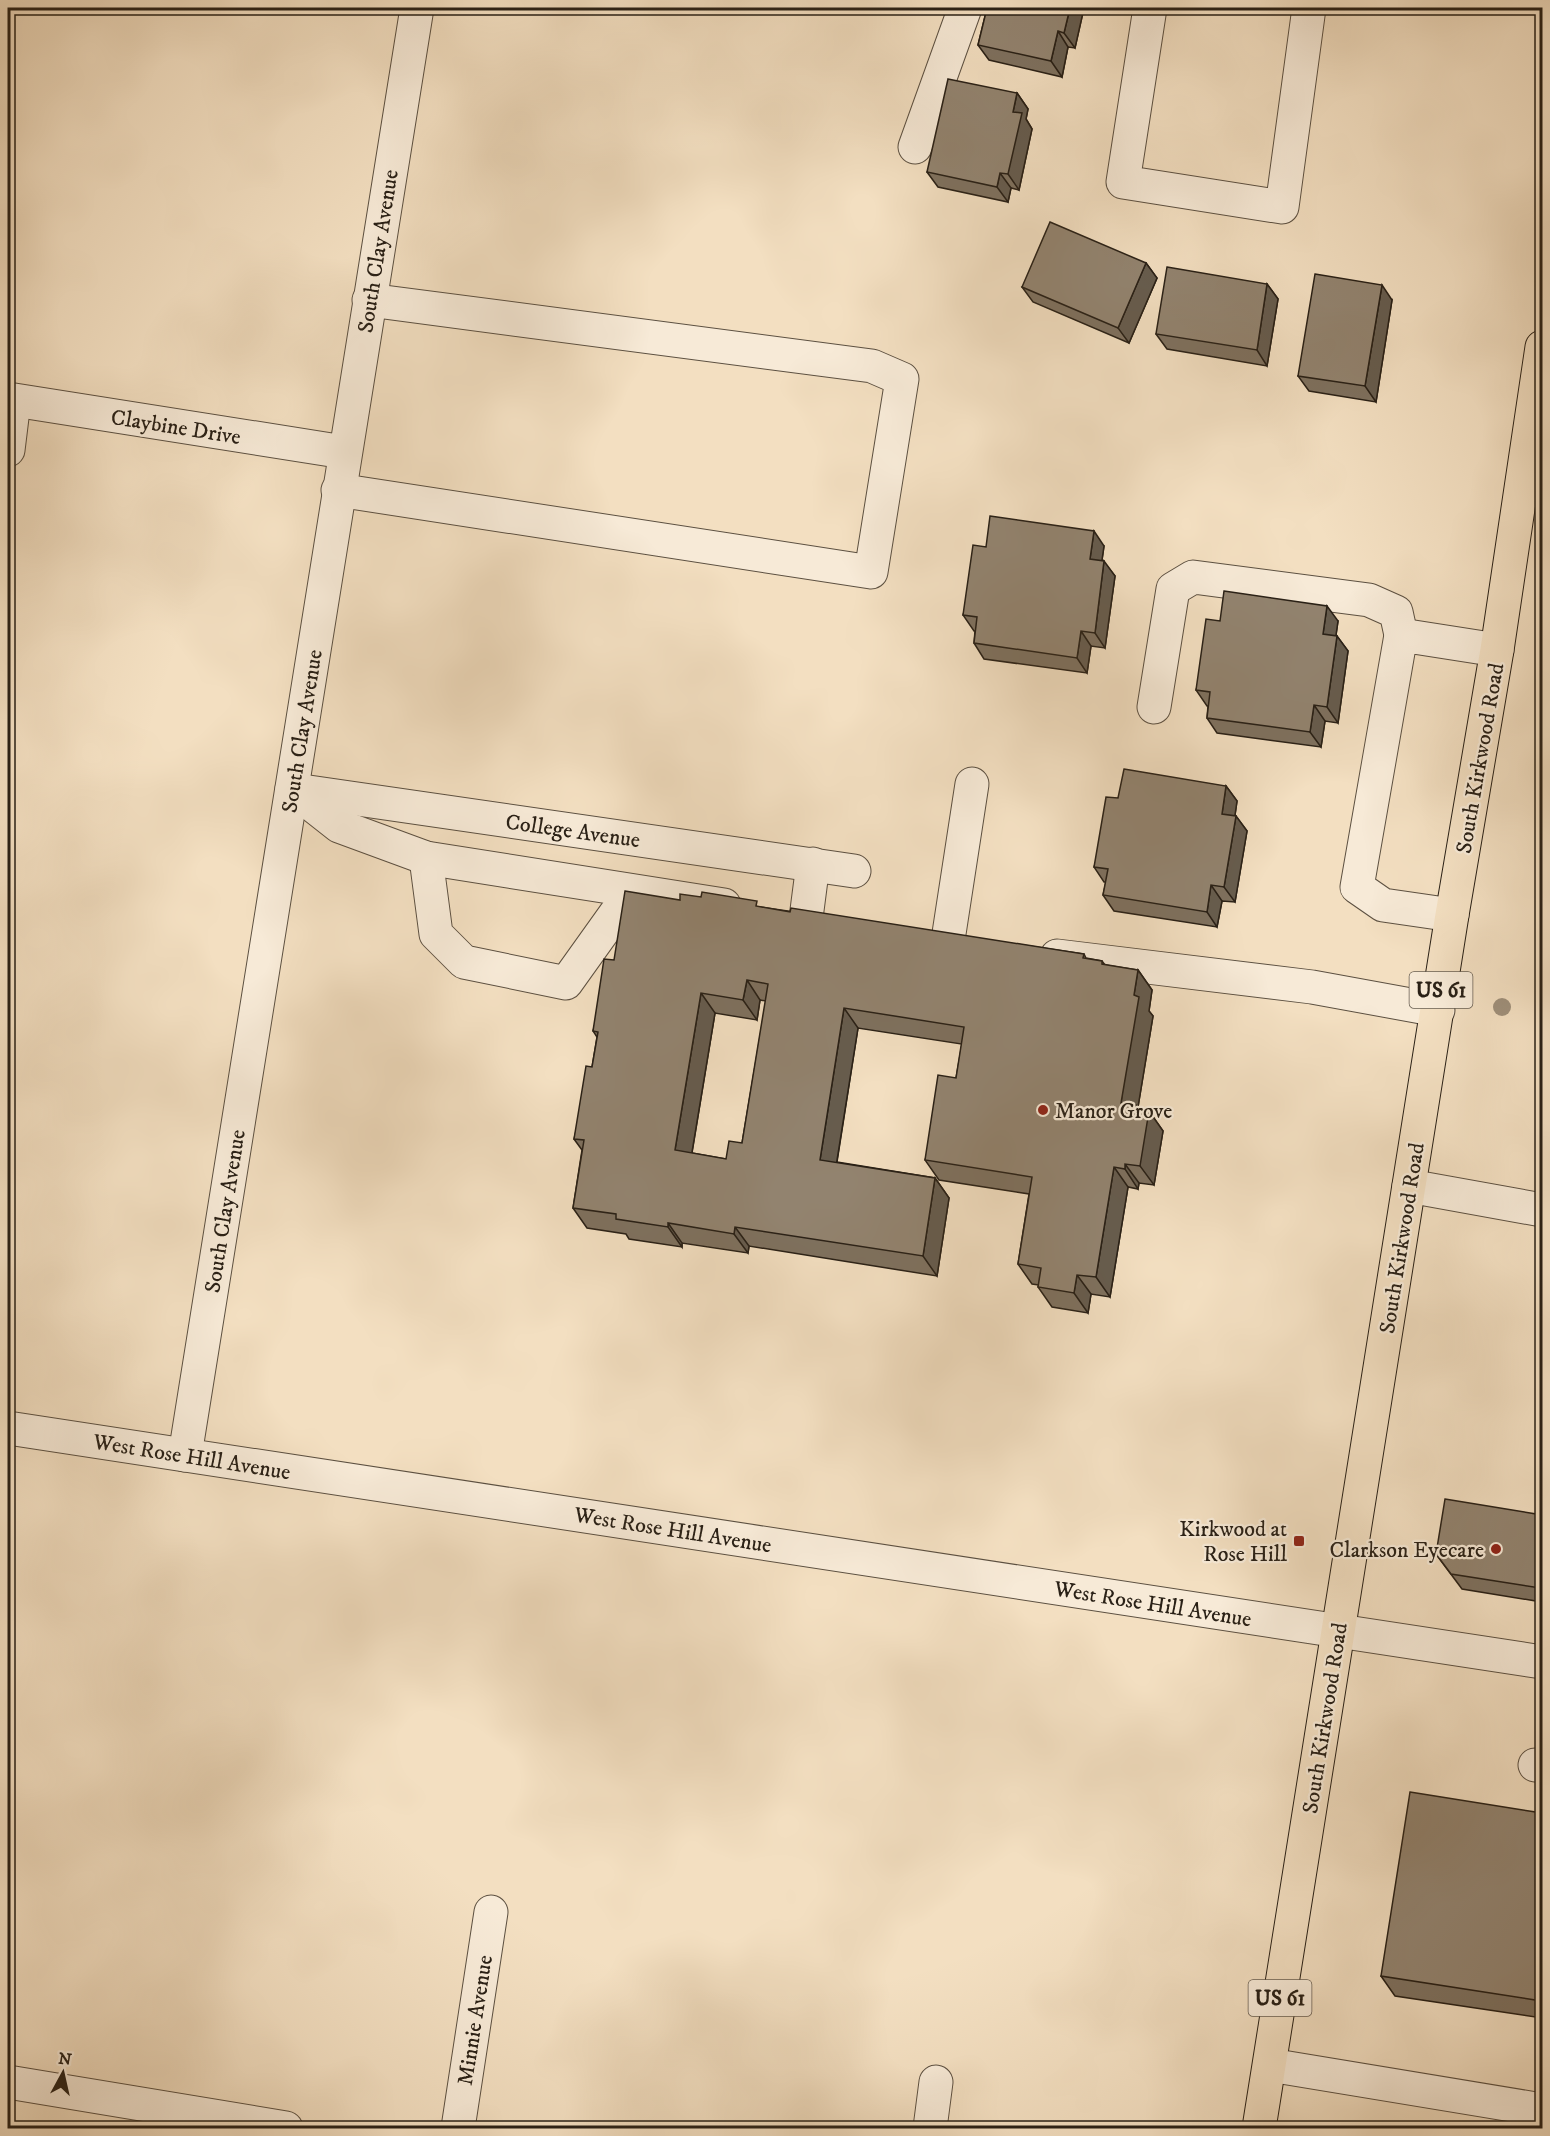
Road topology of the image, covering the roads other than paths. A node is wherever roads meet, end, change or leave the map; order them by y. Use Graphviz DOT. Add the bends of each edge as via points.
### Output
graph roads {
  1 [pos="417,8"];
  2 [pos="965,8"];
  3 [pos="1150,8"];
  4 [pos="1309,8"];
  5 [pos="915,147"];
  6 [pos="369,300"];
  7 [pos="1542,352"];
  8 [pos="11,400"];
  9 [pos="8,450"];
  10 [pos="344,452"];
  11 [pos="338,489"];
  12 [pos="1401,635"];
  13 [pos="1497,650"];
  14 [pos="1154,707"];
  15 [pos="972,784"];
  16 [pos="292,789"];
  17 [pos="426,858"];
  18 [pos="813,864"];
  19 [pos="854,871"];
  20 [pos="631,892"];
  21 [pos="1452,915"];
  22 [pos="806,918"];
  23 [pos="838,923"];
  24 [pos="915,935"];
  25 [pos="1022,951"];
  26 [pos="1438,1010"];
  27 [pos="1409,1186"];
  28 [pos="1531,1208"];
  29 [pos="8,1428"];
  30 [pos="185,1455"];
  31 [pos="1337,1632"];
  32 [pos="1542,1662"];
  33 [pos="491,1912"];
  34 [pos="1270,2065"];
  35 [pos="8,2082"];
  36 [pos="936,2082"];
  37 [pos="1542,2110"];
  38 [pos="286,2128"];
  39 [pos="458,2128"];
  40 [pos="930,2128"];
  41 [pos="1259,2128"];
  1 -- 6 [label="street, South Clay Avenue"];
  2 -- 5 [label="street"];
  3 -- 4 [label="street" via="1124,182 1281,207"];
  6 -- 10 [label="street, South Clay Avenue"];
  6 -- 11 [label="street" via="873,366 902,379 871,572"];
  7 -- 13 [label="main road, South Kirkwood Road / US 61"];
  8 -- 9 [label="street"];
  8 -- 10 [label="street, Claybine Drive"];
  10 -- 11 [label="street, South Clay Avenue"];
  11 -- 16 [label="street, South Clay Avenue"];
  12 -- 13 [label="street"];
  12 -- 14 [label="street" via="1396,612 1369,600 1193,577 1173,590"];
  12 -- 21 [label="street" via="1357,887 1383,905"];
  13 -- 21 [label="main road, South Kirkwood Road / US 61"];
  15 -- 24 [label="street" via="962,942"];
  16 -- 17 [label="street" via="339,826"];
  16 -- 18 [label="street, College Avenue"];
  16 -- 30 [label="street, South Clay Avenue"];
  17 -- 20 [label="street"];
  17 -- 20 [label="street" via="436,934 464,962 566,983"];
  18 -- 19 [label="street, College Avenue"];
  18 -- 22 [label="street"];
  20 -- 22 [label="street"];
  21 -- 26 [label="main road, South Kirkwood Road / US 61"];
  22 -- 23 [label="street"];
  25 -- 26 [label="street" via="1312,987"];
  26 -- 27 [label="main road, South Kirkwood Road / US 61"];
  27 -- 28 [label="street"];
  27 -- 31 [label="main road, South Kirkwood Road / US 61"];
  29 -- 30 [label="street, West Rose Hill Avenue"];
  30 -- 31 [label="street, West Rose Hill Avenue"];
  31 -- 32 [label="street, West Rose Hill Avenue"];
  31 -- 34 [label="main road, South Kirkwood Road / US 61"];
  33 -- 39 [label="street, Minnie Avenue"];
  34 -- 37 [label="street"];
  34 -- 41 [label="main road, South Kirkwood Road / US 61"];
  35 -- 38 [label="street"];
  36 -- 40 [label="street"];
}
